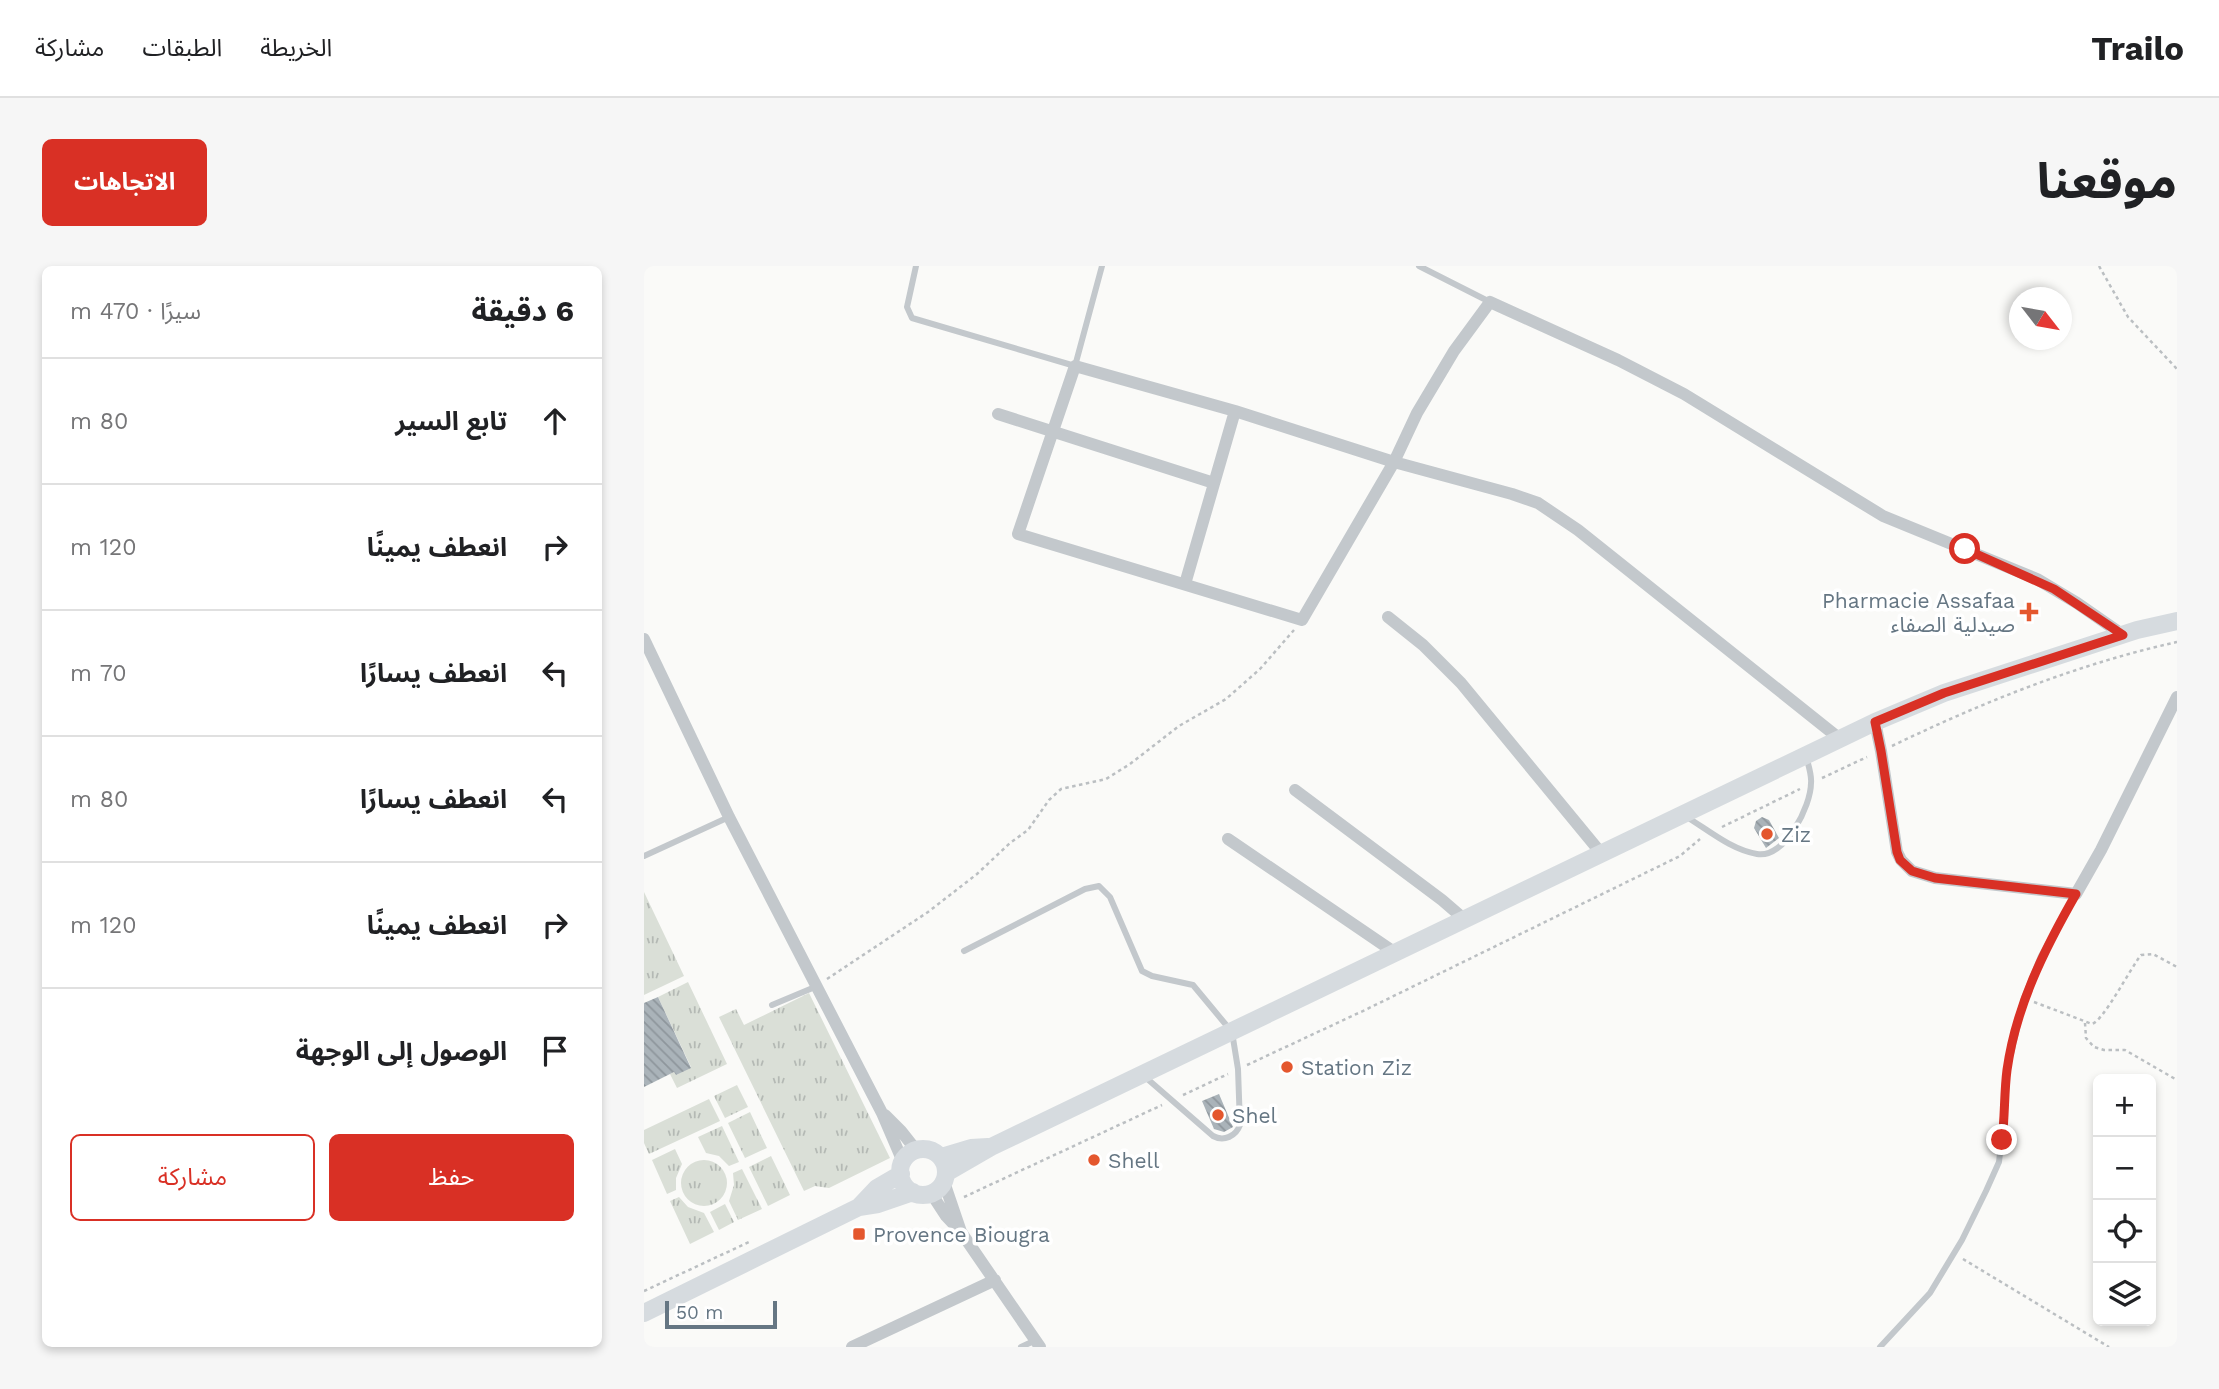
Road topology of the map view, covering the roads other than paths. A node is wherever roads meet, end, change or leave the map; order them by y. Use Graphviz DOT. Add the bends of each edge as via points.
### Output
graph roads {
  1 [pos="916,266"];
  2 [pos="1102,266"];
  3 [pos="1419,266"];
  4 [pos="1490,302"];
  5 [pos="1075,366"];
  6 [pos="1235,411"];
  7 [pos="998,414"];
  8 [pos="1054,432"];
  9 [pos="1394,462"];
  10 [pos="1214,483"];
  11 [pos="1185,584"];
  12 [pos="1388,617"];
  13 [pos="2177,621"];
  14 [pos="2123,635"];
  15 [pos="644,639"];
  16 [pos="2177,696"];
  17 [pos="1875,722"];
  18 [pos="1840,739"];
  19 [pos="1805,754"];
  20 [pos="1295,790"];
  21 [pos="1683,815"];
  22 [pos="729,817"];
  23 [pos="1228,839"];
  24 [pos="1601,853"];
  25 [pos="644,856"];
  26 [pos="2076,894"];
  27 [pos="1464,919"];
  28 [pos="964,951"];
  29 [pos="1394,952"];
  30 [pos="815,987"];
  31 [pos="772,1005"];
  32 [pos="1232,1032"];
  33 [pos="1142,1075"];
  34 [pos="906,1162"];
  35 [pos="935,1180"];
  36 [pos="859,1207"];
  37 [pos="961,1232"];
  38 [pos="995,1280"];
  39 [pos="644,1312"];
  40 [pos="1038,1344"];
  41 [pos="852,1347"];
  42 [pos="1021,1347"];
  43 [pos="1880,1347"];
  1 -- 5 [label="lane" via="907,307 912,318"];
  2 -- 5 [label="lane"];
  3 -- 4 [label="lane"];
  4 -- 9 [label="street" via="1448,361"];
  4 -- 14 [label="street" via="1684,394 1883,516 2054,589"];
  5 -- 6 [label="street"];
  5 -- 8 [label="street"];
  6 -- 9 [label="street"];
  6 -- 10 [label="street"];
  7 -- 8 [label="street"];
  8 -- 10 [label="street"];
  8 -- 11 [label="street" via="1018,534"];
  9 -- 11 [label="street" via="1303,620"];
  9 -- 18 [label="street" via="1512,494 1558,515"];
  10 -- 11 [label="street"];
  12 -- 24 [label="street" via="1461,683"];
  13 -- 14 [label="main road"];
  14 -- 17 [label="main road" via="1944,693"];
  15 -- 22 [label="street"];
  16 -- 26 [label="street"];
  17 -- 18 [label="main road"];
  17 -- 26 [label="street" via="1897,852 1906,867 1935,878"];
  18 -- 19 [label="main road"];
  19 -- 21 [label="main road"];
  19 -- 21 [label="lane" via="1812,783 1796,828 1783,845 1769,853 1745,851"];
  20 -- 27 [label="street"];
  21 -- 24 [label="main road"];
  22 -- 25 [label="lane"];
  22 -- 30 [label="street"];
  23 -- 29 [label="street"];
  24 -- 27 [label="main road"];
  26 -- 43 [label="lane" via="2037,964 2024,998 2007,1071 1999,1162 1930,1293"];
  27 -- 29 [label="main road"];
  28 -- 32 [label="lane" via="1099,886 1110,897 1142,971 1193,985"];
  29 -- 32 [label="main road"];
  30 -- 31 [label="lane"];
  30 -- 34 [label="street" via="881,1113 901,1131"];
  32 -- 33 [label="main road"];
  32 -- 33 [label="lane" via="1240,1125 1233,1135 1213,1136"];
  33 -- 35 [label="main road" via="992,1147"];
  34 -- 35 [label="main road" via="903,1182"];
  34 -- 35 [label="main road" via="934,1151"];
  34 -- 36 [label="main road"];
  35 -- 36 [label="main road" via="878,1204"];
  35 -- 37 [label="street" via="952,1202"];
  35 -- 37 [label="street" via="946,1216"];
  36 -- 39 [label="main road"];
  37 -- 38 [label="street"];
  38 -- 40 [label="street"];
  38 -- 41 [label="street"];
  40 -- 42 [label="lane"];
}
